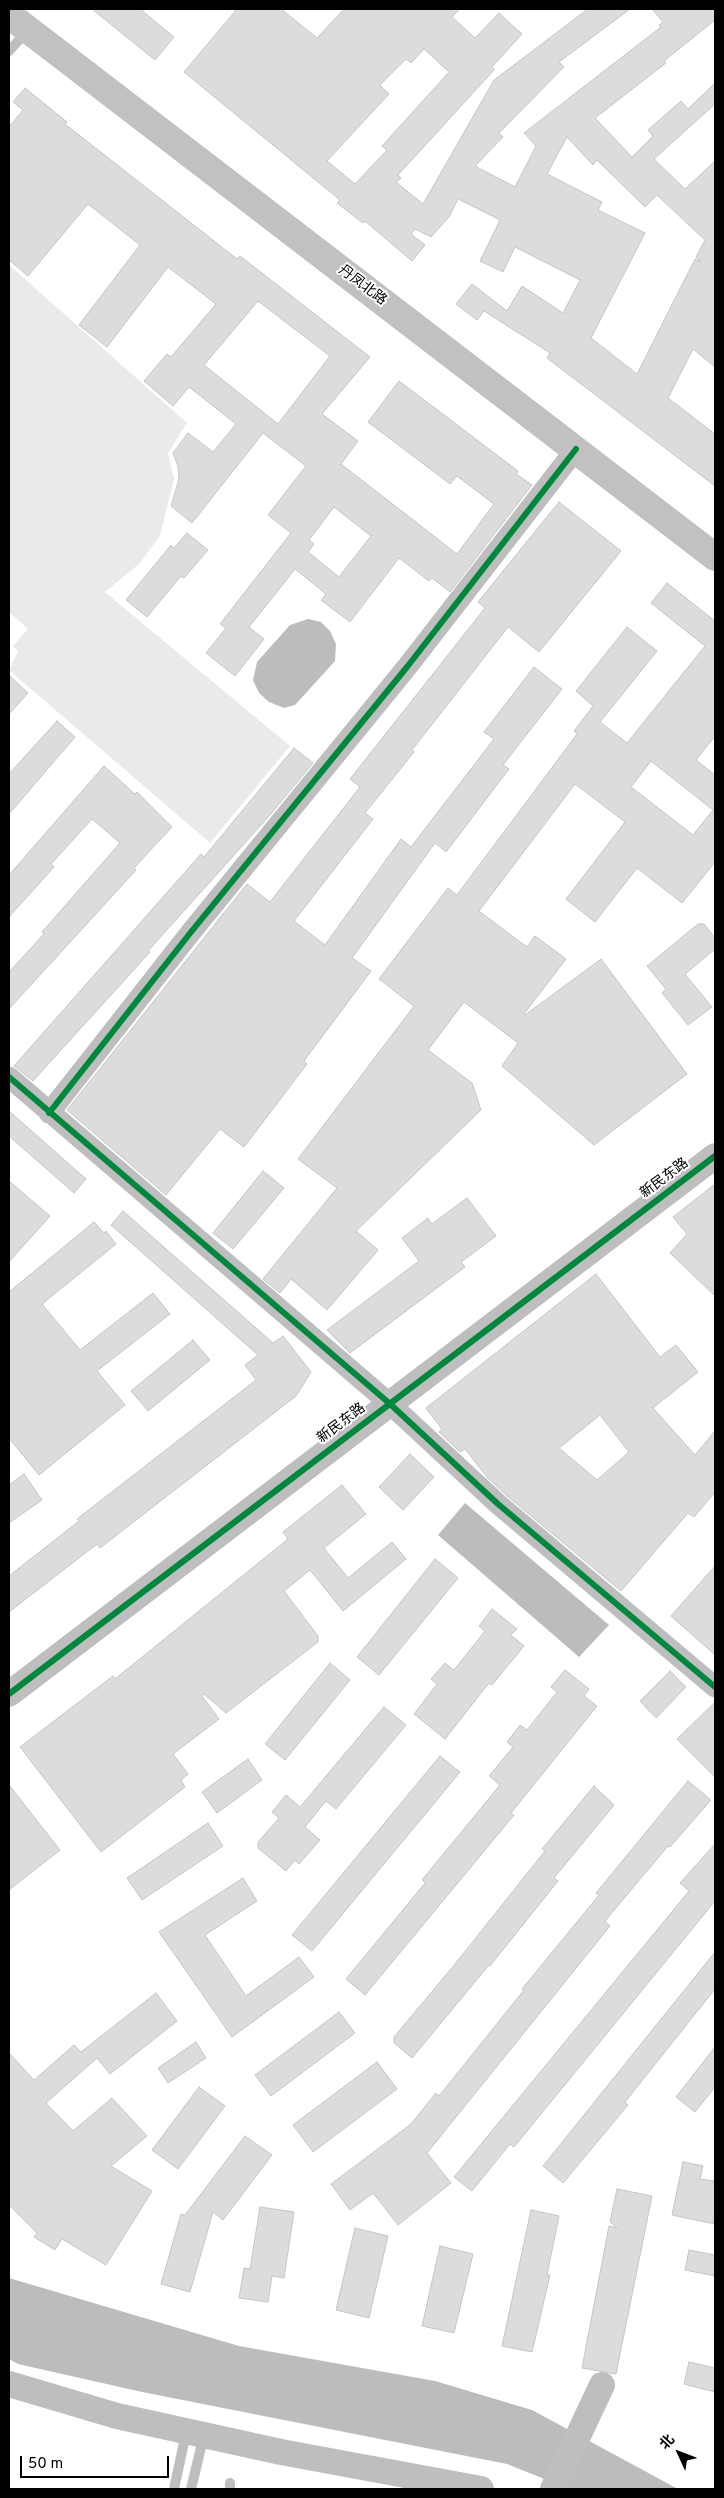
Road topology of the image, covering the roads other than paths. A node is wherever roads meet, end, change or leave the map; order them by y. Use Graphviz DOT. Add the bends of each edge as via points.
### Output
graph roads {
  1 [pos="18,22"];
  2 [pos="9,51"];
  3 [pos="576,449"];
  4 [pos="715,557"];
  5 [pos="9,1077"];
  6 [pos="49,1112"];
  7 [pos="715,1156"];
  8 [pos="389,1403"];
  9 [pos="715,1687"];
  10 [pos="9,1694"];
  11 [pos="9,2384"];
  12 [pos="602,2385"];
  13 [pos="195,2433"];
  14 [pos="174,2489"];
  15 [pos="191,2489"];
  16 [pos="481,2489"];
  17 [pos="553,2489"];
  1 -- 2 [label="lane"];
  1 -- 3 [label="main road, 丹凤北路"];
  3 -- 4 [label="main road, 丹凤北路"];
  3 -- 6 [label="street" via="407,667 197,924"];
  5 -- 6 [label="street"];
  6 -- 8 [label="street"];
  7 -- 8 [label="street, 新民东路"];
  8 -- 9 [label="street" via="498,1504"];
  8 -- 10 [label="street, 新民东路"];
  11 -- 13 [label="street" via="117,2416"];
  12 -- 17 [label="street"];
  13 -- 14 [label="lane"];
  13 -- 15 [label="lane"];
  13 -- 16 [label="street"];
}
